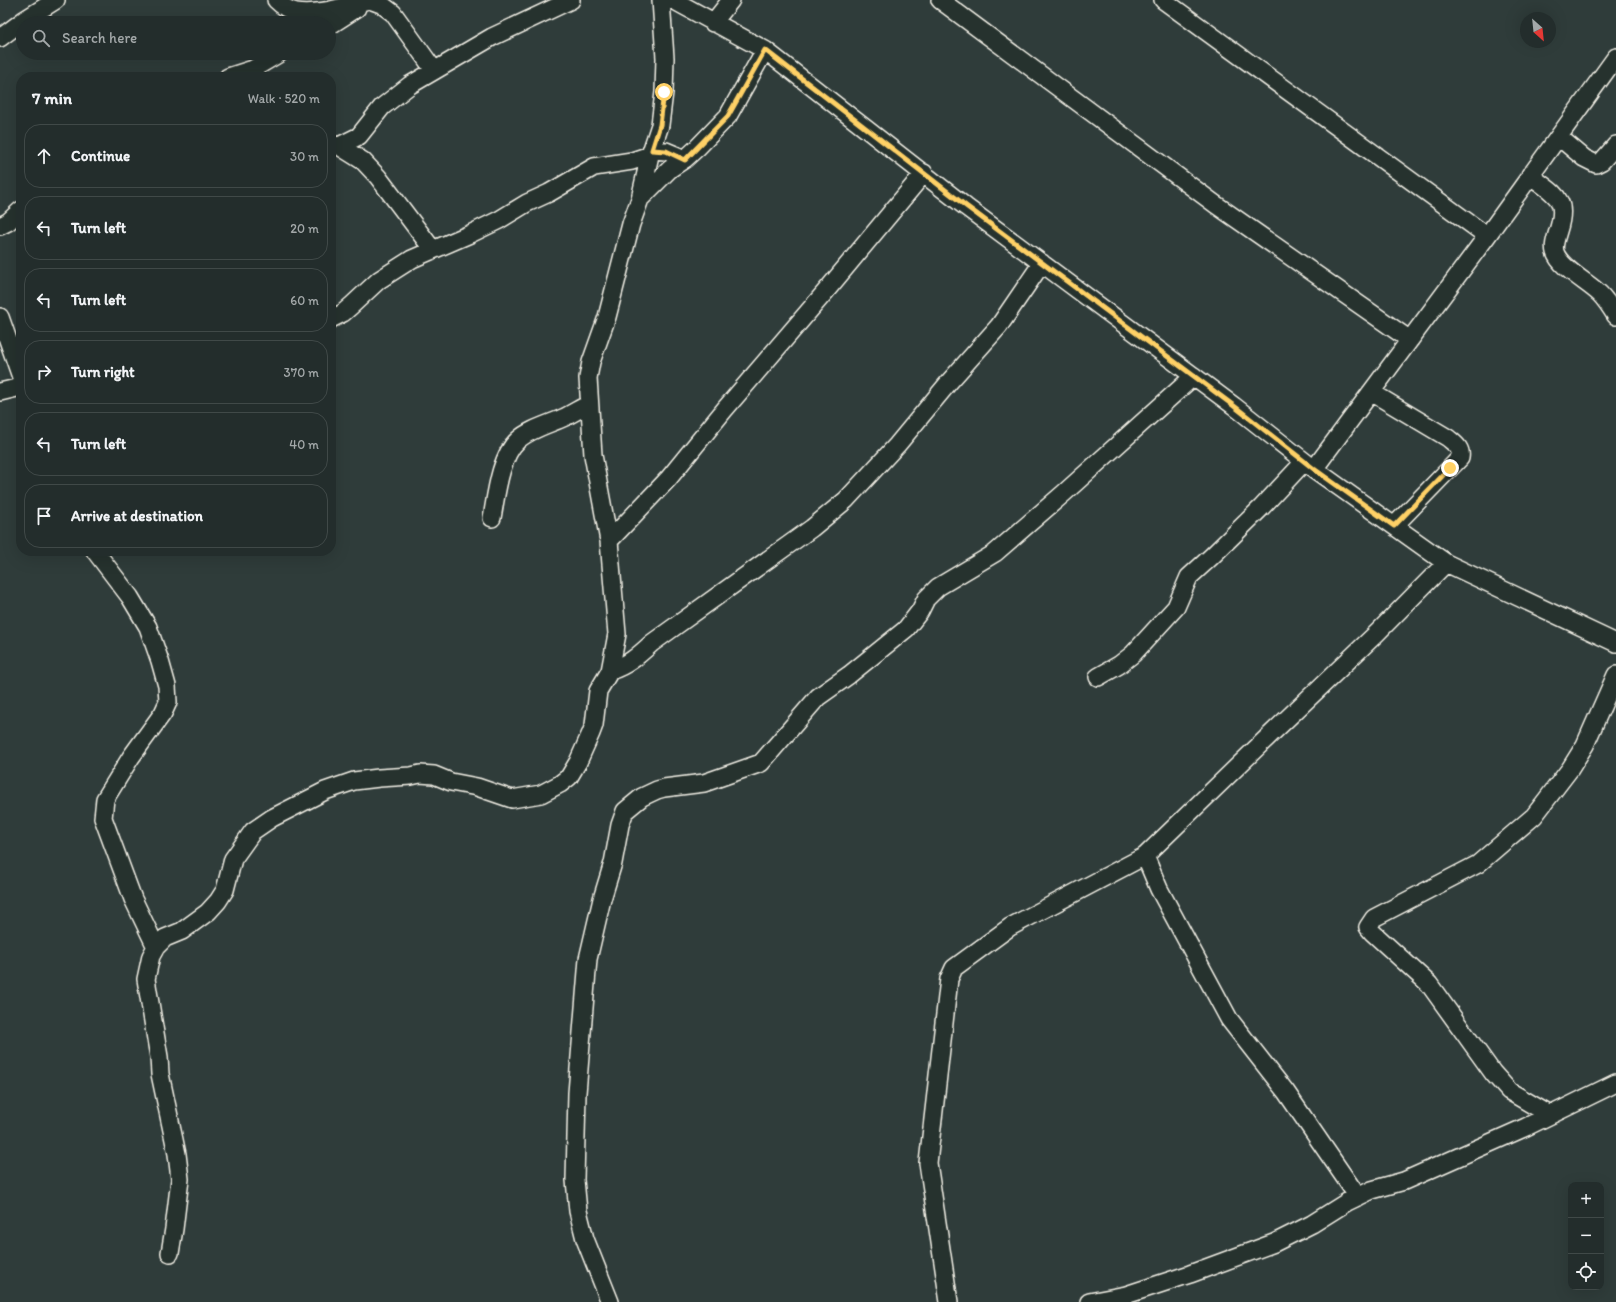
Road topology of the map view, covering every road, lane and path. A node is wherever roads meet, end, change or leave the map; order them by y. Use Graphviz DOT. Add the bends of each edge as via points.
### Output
graph roads {
  1 [pos="56,0"];
  2 [pos="276,0"];
  3 [pos="369,0"];
  4 [pos="571,0"];
  5 [pos="661,0"];
  6 [pos="673,0"];
  7 [pos="731,0"];
  8 [pos="940,0"];
  9 [pos="1163,0"];
  10 [pos="30,16"];
  11 [pos="336,21"];
  12 [pos="713,23"];
  13 [pos="16,26"];
  14 [pos="0,38"];
  15 [pos="765,50"];
  16 [pos="1616,57"];
  17 [pos="268,60"];
  18 [pos="434,70"];
  19 [pos="243,72"];
  20 [pos="359,136"];
  21 [pos="1559,137"];
  22 [pos="1616,145"];
  23 [pos="336,146"];
  24 [pos="336,147"];
  25 [pos="651,152"];
  26 [pos="685,160"];
  27 [pos="363,161"];
  28 [pos="924,173"];
  29 [pos="1530,175"];
  30 [pos="640,199"];
  31 [pos="16,215"];
  32 [pos="0,226"];
  33 [pos="1487,236"];
  34 [pos="433,250"];
  35 [pos="1042,263"];
  36 [pos="336,316"];
  37 [pos="1616,316"];
  38 [pos="0,317"];
  39 [pos="1410,340"];
  40 [pos="16,363"];
  41 [pos="1194,376"];
  42 [pos="588,378"];
  43 [pos="16,388"];
  44 [pos="0,392"];
  45 [pos="1371,392"];
  46 [pos="589,404"];
  47 [pos="565,417"];
  48 [pos="1309,465"];
  49 [pos="492,518"];
  50 [pos="1394,526"];
  51 [pos="609,541"];
  52 [pos="99,556"];
  53 [pos="1446,563"];
  54 [pos="1616,643"];
  55 [pos="610,671"];
  56 [pos="1616,675"];
  57 [pos="1098,677"];
  58 [pos="1145,856"];
  59 [pos="156,947"];
  60 [pos="1616,1083"];
  61 [pos="1550,1115"];
  62 [pos="1358,1197"];
  63 [pos="170,1253"];
  64 [pos="610,1302"];
  65 [pos="949,1302"];
  66 [pos="1089,1302"];
  1 -- 10 [label="street"];
  2 -- 3 [label="street" via="287,9 302,13 339,8"];
  3 -- 11 [label="street"];
  3 -- 18 [label="street" via="381,4 393,13"];
  4 -- 18 [label="street" via="492,37"];
  5 -- 25 [label="street" via="665,58 664,92 660,125"];
  6 -- 12 [label="street"];
  7 -- 12 [label="street"];
  8 -- 39 [label="street" via="1215,204"];
  9 -- 33 [label="street"];
  12 -- 15 [label="street"];
  13 -- 14 [label="street"];
  15 -- 26 [label="street" via="728,116"];
  15 -- 28 [label="street"];
  16 -- 21 [label="street"];
  17 -- 19 [label="street"];
  18 -- 20 [label="street" via="382,107"];
  20 -- 23 [label="street"];
  20 -- 27 [label="street"];
  21 -- 22 [label="street" via="1584,158 1596,164"];
  21 -- 29 [label="street"];
  24 -- 27 [label="street"];
  25 -- 26 [label="street" via="666,151"];
  25 -- 30 [label="street"];
  25 -- 34 [label="street" via="632,161 586,170 499,220"];
  26 -- 30 [label="street" via="670,169"];
  27 -- 34 [label="street" via="378,176"];
  28 -- 35 [label="street"];
  28 -- 51 [label="street" via="669,478"];
  29 -- 33 [label="street"];
  29 -- 37 [label="street" via="1558,198 1562,205 1562,220 1554,244 1555,253 1563,264 1599,293"];
  30 -- 42 [label="street"];
  31 -- 32 [label="street"];
  33 -- 39 [label="street"];
  34 -- 36 [label="street" via="412,258 389,272"];
  35 -- 41 [label="street"];
  35 -- 55 [label="street" via="999,326 846,500 812,528 657,639 634,659"];
  38 -- 40 [label="street"];
  39 -- 45 [label="street"];
  41 -- 48 [label="street"];
  41 -- 64 [label="street" via="995,552 938,587 926,599 906,629 818,697 761,763 704,783 657,790 642,797 625,812 588,959 577,1093 575,1180 578,1210 585,1239"];
  42 -- 46 [label="street"];
  42 -- 47 [label="street"];
  43 -- 44 [label="street"];
  45 -- 48 [label="street"];
  45 -- 50 [label="street" via="1448,438 1461,453 1460,458"];
  46 -- 47 [label="street"];
  46 -- 51 [label="street" via="593,455"];
  47 -- 49 [label="street" via="538,429 515,444 506,457"];
  48 -- 50 [label="street"];
  48 -- 57 [label="street" via="1189,577 1176,607 1133,654"];
  50 -- 53 [label="street"];
  51 -- 55 [label="street" via="616,634"];
  52 -- 59 [label="street" via="130,597 148,627 167,686 168,702 164,713 131,757 105,798 103,818 133,899"];
  53 -- 54 [label="street"];
  53 -- 58 [label="street" via="1377,633"];
  55 -- 59 [label="street" via="598,691 594,724 588,740 572,772 560,784 541,794 512,799 434,775 379,778 339,785 290,808 253,831 233,858 225,890 218,901 203,916 182,931 165,938"];
  56 -- 61 [label="street" via="1585,745 1534,816 1478,864 1374,918 1368,927 1429,984 1493,1073 1509,1091"];
  58 -- 62 [label="street" via="1159,889 1229,1019 1286,1092"];
  58 -- 65 [label="street" via="1010,928 954,968 948,987 928,1163"];
  59 -- 63 [label="street" via="151,956 146,979 160,1074 180,1179"];
  60 -- 61 [label="street"];
  61 -- 62 [label="street" via="1404,1181 1372,1190"];
  62 -- 66 [label="street" via="1274,1243 1126,1295"];
}
